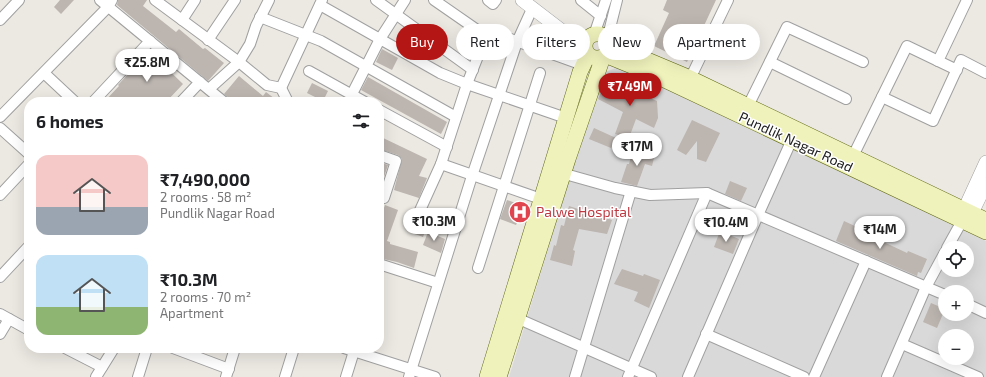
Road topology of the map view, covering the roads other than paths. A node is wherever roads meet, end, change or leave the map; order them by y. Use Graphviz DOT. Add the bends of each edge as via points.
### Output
graph roads {
  1 [pos="19,0"];
  2 [pos="100,0"];
  3 [pos="195,0"];
  4 [pos="235,0"];
  5 [pos="269,0"];
  6 [pos="376,0"];
  7 [pos="405,0"];
  8 [pos="434,0"];
  9 [pos="488,0"];
  10 [pos="496,0"];
  11 [pos="522,0"];
  12 [pos="581,0"];
  13 [pos="606,0"];
  14 [pos="617,0"];
  15 [pos="728,0"];
  16 [pos="967,0"];
  17 [pos="160,1"];
  18 [pos="321,2"];
  19 [pos="110,3"];
  20 [pos="532,9"];
  21 [pos="396,14"];
  22 [pos="601,16"];
  23 [pos="260,17"];
  24 [pos="0,20"];
  25 [pos="182,20"];
  26 [pos="469,24"];
  27 [pos="306,35"];
  28 [pos="380,39"];
  29 [pos="208,40"];
  30 [pos="150,41"];
  31 [pos="514,41"];
  32 [pos="517,42"];
  33 [pos="597,50"];
  34 [pos="477,60"];
  35 [pos="938,61"];
  36 [pos="239,62"];
  37 [pos="770,62"];
  38 [pos="863,62"];
  39 [pos="366,66"];
  40 [pos="473,70"];
  41 [pos="957,70"];
  42 [pos="309,71"];
  43 [pos="44,73"];
  44 [pos="986,73"];
  45 [pos="540,74"];
  46 [pos="200,82"];
  47 [pos="687,83"];
  48 [pos="467,84"];
  49 [pos="281,88"];
  50 [pos="209,89"];
  51 [pos="352,94"];
  52 [pos="499,95"];
  53 [pos="70,97"];
  54 [pos="98,97"];
  55 [pos="186,97"];
  56 [pos="218,97"];
  57 [pos="286,97"];
  58 [pos="357,97"];
  59 [pos="882,97"];
  60 [pos="846,99"];
  61 [pos="530,106"];
  62 [pos="748,106"];
  63 [pos="384,113"];
  64 [pos="0,117"];
  65 [pos="456,117"];
  66 [pos="566,118"];
  67 [pos="0,128"];
  68 [pos="794,135"];
  69 [pos="447,147"];
  70 [pos="24,150"];
  71 [pos="853,156"];
  72 [pos="384,157"];
  73 [pos="986,162"];
  74 [pos="441,164"];
  75 [pos="24,169"];
  76 [pos="557,171"];
  77 [pos="472,176"];
  78 [pos="986,184"];
  79 [pos="504,186"];
  80 [pos="631,191"];
  81 [pos="707,193"];
  82 [pos="0,195"];
  83 [pos="384,198"];
  84 [pos="541,199"];
  85 [pos="758,215"];
  86 [pos="966,215"];
  87 [pos="417,217"];
  88 [pos="986,220"];
  89 [pos="986,232"];
  90 [pos="951,241"];
  91 [pos="24,251"];
  92 [pos="866,261"];
  93 [pos="938,265"];
  94 [pos="384,267"];
  95 [pos="478,268"];
  96 [pos="0,277"];
  97 [pos="438,283"];
  98 [pos="926,287"];
  99 [pos="938,292"];
  100 [pos="974,307"];
  101 [pos="986,313"];
  102 [pos="512,316"];
  103 [pos="4,317"];
  104 [pos="24,327"];
  105 [pos="0,334"];
  106 [pos="706,334"];
  107 [pos="902,344"];
  108 [pos="584,348"];
  109 [pos="75,353"];
  110 [pos="111,353"];
  111 [pos="145,353"];
  112 [pos="184,353"];
  113 [pos="233,353"];
  114 [pos="292,353"];
  115 [pos="350,353"];
  116 [pos="361,353"];
  117 [pos="102,367"];
  118 [pos="227,373"];
  119 [pos="410,373"];
  120 [pos="630,373"];
  121 [pos="96,377"];
  122 [pos="138,377"];
  123 [pos="285,377"];
  124 [pos="346,377"];
  125 [pos="435,377"];
  126 [pos="487,377"];
  127 [pos="500,377"];
  128 [pos="575,377"];
  129 [pos="651,377"];
  130 [pos="688,377"];
  131 [pos="804,377"];
  132 [pos="814,377"];
  133 [pos="887,377"];
  134 [pos="978,377"];
  1 -- 24 [label="street"];
  2 -- 19 [label="street"];
  3 -- 25 [label="street"];
  4 -- 29 [label="street"];
  5 -- 23 [label="street"];
  6 -- 21 [label="street"];
  7 -- 21 [label="street"];
  8 -- 26 [label="street"];
  9 -- 10 [label="street" via="493,4"];
  11 -- 20 [label="street"];
  12 -- 22 [label="street"];
  13 -- 22 [label="street"];
  14 -- 33 [label="street"];
  15 -- 47 [label="street"];
  16 -- 35 [label="street"];
  17 -- 25 [label="street"];
  18 -- 27 [label="street"];
  18 -- 28 [label="street"];
  19 -- 30 [label="street"];
  19 -- 43 [label="street"];
  20 -- 32 [label="street"];
  20 -- 33 [label="street" via="578,43"];
  21 -- 28 [label="street"];
  21 -- 40 [label="street"];
  22 -- 33 [label="street"];
  23 -- 27 [label="street"];
  23 -- 36 [label="street" via="250,44"];
  25 -- 29 [label="street"];
  27 -- 39 [label="street"];
  27 -- 49 [label="street"];
  28 -- 39 [label="street"];
  28 -- 48 [label="street" via="440,73"];
  29 -- 36 [label="street"];
  30 -- 46 [label="street"];
  30 -- 54 [label="street"];
  31 -- 32 [label="street"];
  32 -- 33 [label="street"];
  32 -- 52 [label="street"];
  33 -- 47 [label="main road, Pundlik Nagar Road" via="654,75"];
  33 -- 66 [label="main road"];
  33 -- 76 [label="main road"];
  34 -- 40 [label="street"];
  35 -- 41 [label="street"];
  35 -- 59 [label="street" via="907,46"];
  36 -- 49 [label="street" via="267,85"];
  36 -- 50 [label="street"];
  37 -- 38 [label="street" via="787,27"];
  37 -- 60 [label="street"];
  37 -- 62 [label="street"];
  39 -- 51 [label="street"];
  39 -- 65 [label="street"];
  40 -- 48 [label="street"];
  41 -- 44 [label="street" via="961,60"];
  41 -- 59 [label="street" via="933,121"];
  42 -- 51 [label="street"];
  43 -- 53 [label="street"];
  43 -- 64 [label="street"];
  45 -- 61 [label="street"];
  46 -- 50 [label="street"];
  46 -- 55 [label="street"];
  47 -- 62 [label="main road, Pundlik Nagar Road"];
  47 -- 68 [label="main road, Pundlik Nagar Road"];
  48 -- 52 [label="street"];
  48 -- 65 [label="street"];
  49 -- 57 [label="street"];
  50 -- 56 [label="street"];
  51 -- 58 [label="street"];
  52 -- 61 [label="street"];
  52 -- 77 [label="street"];
  59 -- 71 [label="street"];
  61 -- 66 [label="street"];
  61 -- 79 [label="street"];
  62 -- 68 [label="main road, Pundlik Nagar Road"];
  63 -- 69 [label="street"];
  65 -- 69 [label="street"];
  66 -- 76 [label="main road"];
  67 -- 70 [label="street"];
  68 -- 71 [label="main road, Pundlik Nagar Road"];
  68 -- 85 [label="street"];
  68 -- 86 [label="main road, Pundlik Nagar Road"];
  69 -- 74 [label="street"];
  71 -- 86 [label="main road, Pundlik Nagar Road"];
  72 -- 83 [label="street" via="396,161"];
  73 -- 86 [label="street"];
  74 -- 77 [label="street"];
  74 -- 87 [label="street"];
  75 -- 82 [label="street"];
  76 -- 80 [label="street"];
  76 -- 84 [label="main road"];
  76 -- 102 [label="main road"];
  77 -- 79 [label="street"];
  77 -- 97 [label="street"];
  78 -- 86 [label="street"];
  79 -- 84 [label="street"];
  79 -- 95 [label="street"];
  80 -- 81 [label="street" via="650,195"];
  80 -- 108 [label="street"];
  81 -- 85 [label="street"];
  81 -- 120 [label="street"];
  84 -- 102 [label="main road"];
  85 -- 92 [label="street"];
  85 -- 106 [label="street"];
  86 -- 88 [label="main road, Pundlik Nagar Road"];
  86 -- 89 [label="main road, Pundlik Nagar Road"];
  86 -- 90 [label="street"];
  91 -- 96 [label="street"];
  92 -- 98 [label="street"];
  92 -- 132 [label="street"];
  93 -- 98 [label="street"];
  94 -- 97 [label="street"];
  97 -- 119 [label="street"];
  98 -- 99 [label="street"];
  98 -- 107 [label="street"];
  100 -- 101 [label="street"];
  102 -- 108 [label="street"];
  102 -- 126 [label="main road"];
  102 -- 127 [label="main road"];
  103 -- 104 [label="street"];
  103 -- 105 [label="street"];
  106 -- 130 [label="street"];
  106 -- 131 [label="street"];
  107 -- 133 [label="street"];
  107 -- 134 [label="street"];
  108 -- 120 [label="street"];
  108 -- 128 [label="street"];
  109 -- 117 [label="street"];
  110 -- 117 [label="street"];
  111 -- 122 [label="street"];
  112 -- 118 [label="street"];
  113 -- 118 [label="street"];
  114 -- 123 [label="street"];
  115 -- 124 [label="street"];
  116 -- 119 [label="street"];
  117 -- 121 [label="street"];
  119 -- 125 [label="street"];
  120 -- 129 [label="street"];
}
